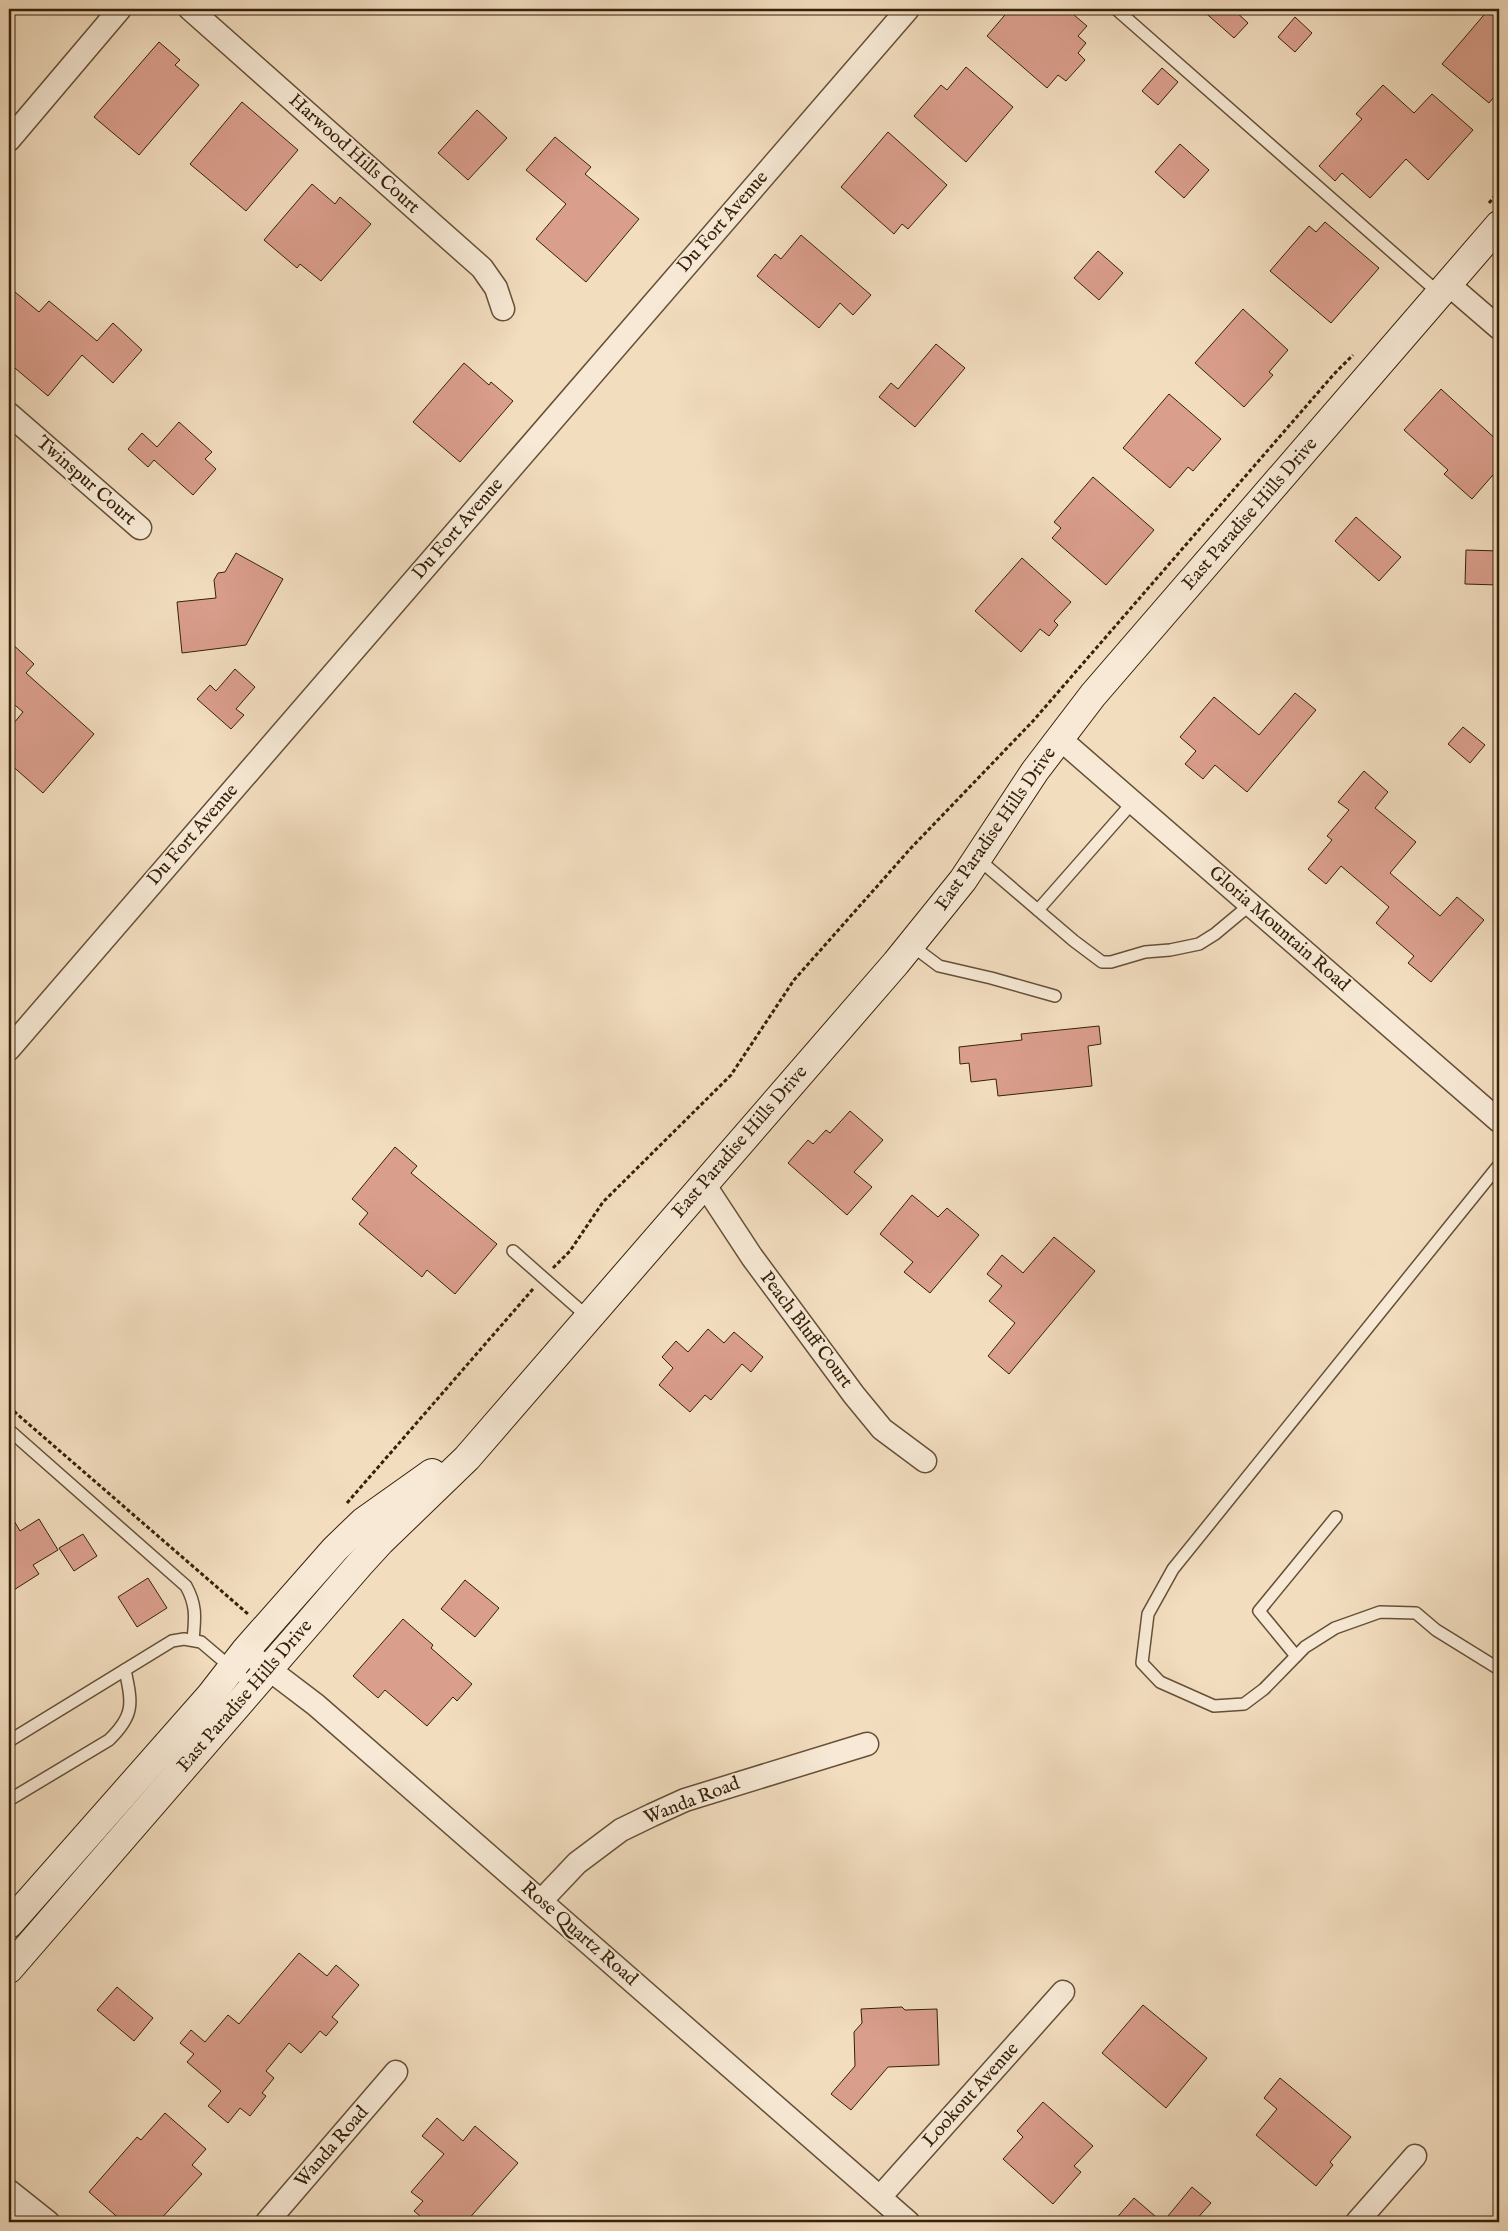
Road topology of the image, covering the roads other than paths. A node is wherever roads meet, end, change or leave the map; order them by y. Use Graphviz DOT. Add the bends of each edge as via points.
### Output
graph roads {
  1 [pos="120,9"];
  2 [pos="190,9"];
  3 [pos="908,9"];
  4 [pos="1116,9"];
  5 [pos="9,140"];
  6 [pos="1493,215"];
  7 [pos="1444,289"];
  8 [pos="503,309"];
  9 [pos="1499,328"];
  10 [pos="9,414"];
  11 [pos="140,528"];
  12 [pos="1059,738"];
  13 [pos="1133,802"];
  14 [pos="978,858"];
  15 [pos="1251,904"];
  16 [pos="1038,910"];
  17 [pos="911,945"];
  18 [pos="1055,996"];
  19 [pos="9,1049"];
  20 [pos="1499,1121"];
  21 [pos="1499,1165"];
  22 [pos="704,1184"];
  23 [pos="513,1251"];
  24 [pos="589,1318"];
  25 [pos="9,1430"];
  26 [pos="490,1431"];
  27 [pos="925,1461"];
  28 [pos="1336,1517"];
  29 [pos="193,1640"];
  30 [pos="1296,1656"];
  31 [pos="239,1660"];
  32 [pos="1499,1669"];
  33 [pos="125,1670"];
  34 [pos="261,1678"];
  35 [pos="9,1741"];
  36 [pos="867,1744"];
  37 [pos="9,1800"];
  38 [pos="540,1901"];
  39 [pos="9,1924"];
  40 [pos="9,1969"];
  41 [pos="1063,1992"];
  42 [pos="396,2072"];
  43 [pos="1415,2156"];
  44 [pos="9,2191"];
  45 [pos="880,2197"];
  46 [pos="9,2214"];
  47 [pos="19,2222"];
  48 [pos="48,2222"];
  49 [pos="267,2222"];
  50 [pos="908,2222"];
  51 [pos="1357,2222"];
  1 -- 5 [label="street"];
  2 -- 8 [label="street, Harwood Hills Court" via="482,268 496,288"];
  3 -- 19 [label="street, Du Fort Avenue"];
  4 -- 7 [label="lane"];
  6 -- 7 [label="main road, East Paradise Hills Drive"];
  7 -- 9 [label="street"];
  7 -- 12 [label="main road, East Paradise Hills Drive"];
  10 -- 11 [label="street, Twinspur Court"];
  12 -- 13 [label="street, Gloria Mountain Road"];
  12 -- 14 [label="main road, East Paradise Hills Drive"];
  13 -- 15 [label="street, Gloria Mountain Road"];
  13 -- 16 [label="lane"];
  14 -- 16 [label="lane"];
  14 -- 17 [label="main road, East Paradise Hills Drive"];
  15 -- 16 [label="lane" via="1198,944 1145,952 1111,962 1096,959"];
  15 -- 20 [label="street, Gloria Mountain Road"];
  17 -- 18 [label="lane" via="939,966"];
  17 -- 22 [label="main road, East Paradise Hills Drive"];
  21 -- 30 [label="lane" via="1173,1570 1148,1614 1142,1663 1160,1682 1214,1706 1244,1704 1264,1689"];
  22 -- 24 [label="main road, East Paradise Hills Drive"];
  22 -- 27 [label="street, Peach Bluff Court" via="752,1257 859,1402 882,1429"];
  23 -- 24 [label="lane"];
  24 -- 26 [label="main road, East Paradise Hills Drive"];
  25 -- 29 [label="lane" via="186,1586 196,1612"];
  26 -- 31 [label="main road, East Paradise Hills Drive" via="351,1533"];
  26 -- 34 [label="main road, East Paradise Hills Drive" via="467,1458 380,1542"];
  28 -- 30 [label="lane" via="1259,1611"];
  29 -- 31 [label="lane"];
  29 -- 33 [label="lane" via="172,1642"];
  30 -- 32 [label="lane" via="1304,1647 1335,1628 1380,1612 1416,1613 1436,1630"];
  31 -- 34 [label="street, Rose Quartz Road"];
  31 -- 39 [label="main road, East Paradise Hills Drive"];
  33 -- 35 [label="lane"];
  33 -- 37 [label="lane" via="131,1712 122,1728 109,1740"];
  34 -- 38 [label="street, Rose Quartz Road" via="316,1705"];
  34 -- 40 [label="main road, East Paradise Hills Drive"];
  36 -- 38 [label="street, Wanda Road" via="685,1800 652,1815 621,1830 577,1863"];
  38 -- 45 [label="street, Rose Quartz Road"];
  41 -- 45 [label="street, Lookout Avenue"];
  42 -- 49 [label="street, Wanda Road"];
  43 -- 51 [label="street"];
  44 -- 48 [label="street"];
  45 -- 50 [label="street, Rose Quartz Road"];
  46 -- 47 [label="street"];
}
